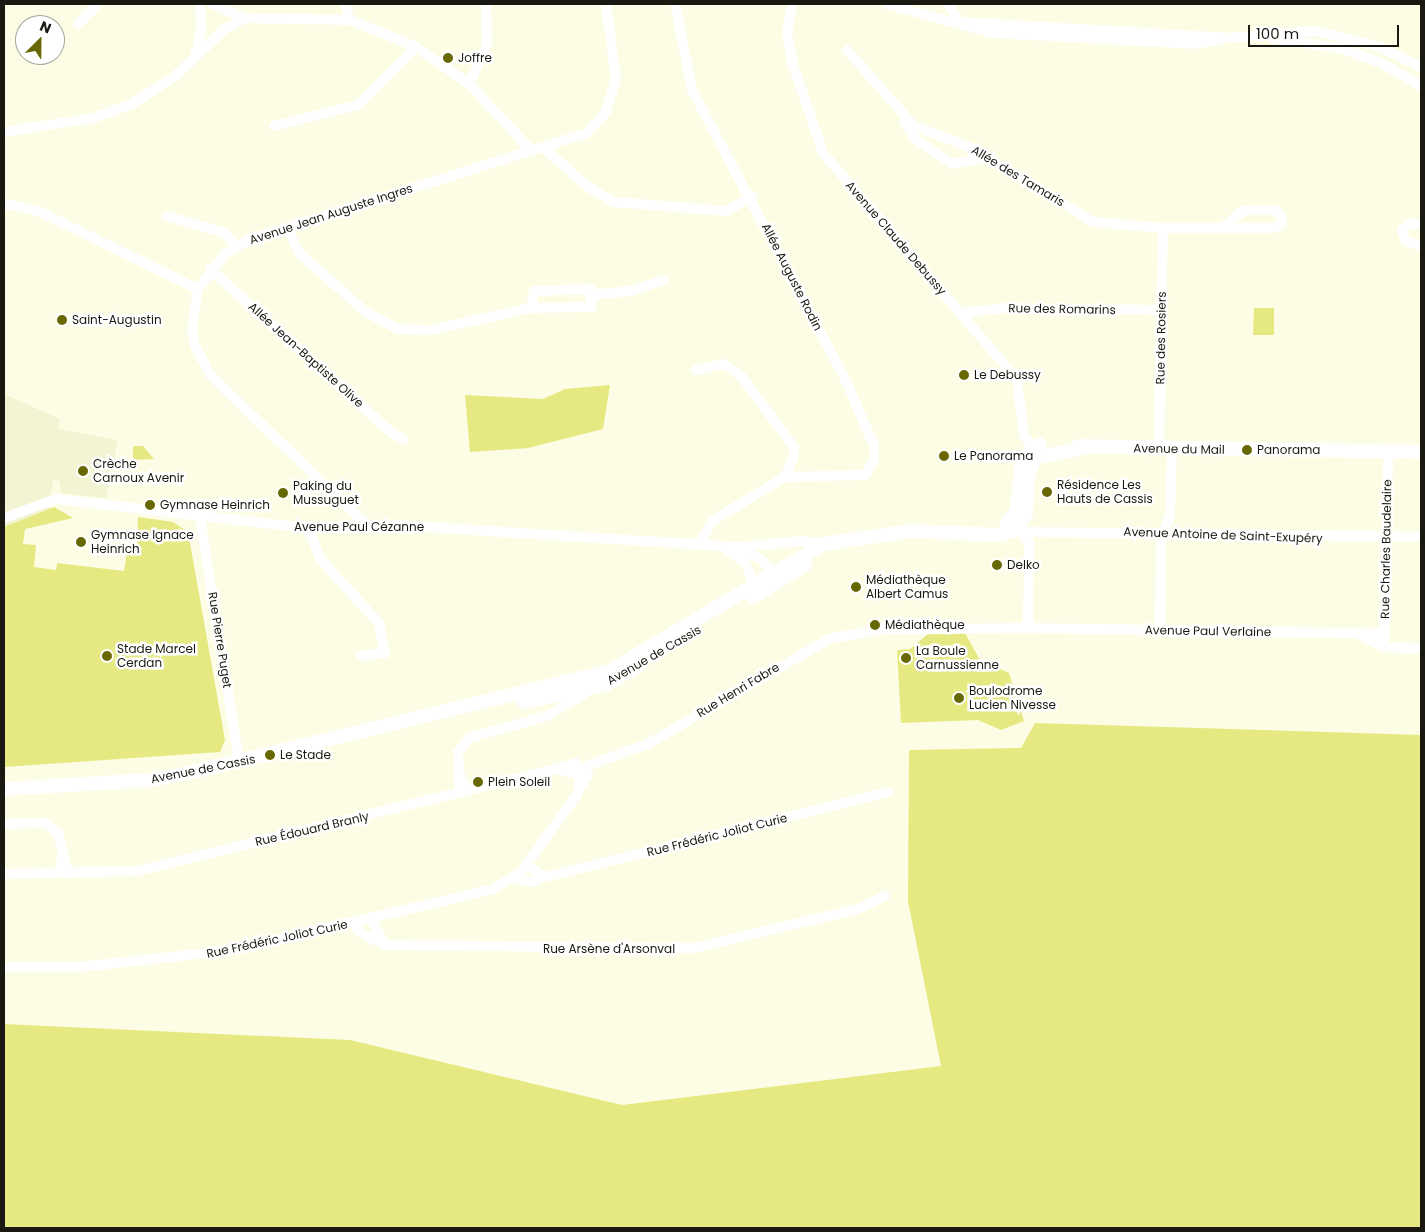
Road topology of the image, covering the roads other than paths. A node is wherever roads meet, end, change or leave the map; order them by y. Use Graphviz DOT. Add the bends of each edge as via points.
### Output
graph roads {
  1 [pos="98,4"];
  2 [pos="200,4"];
  3 [pos="212,4"];
  4 [pos="345,4"];
  5 [pos="486,4"];
  6 [pos="606,4"];
  7 [pos="675,4"];
  8 [pos="792,4"];
  9 [pos="886,4"];
  10 [pos="948,4"];
  11 [pos="245,18"];
  12 [pos="350,20"];
  13 [pos="960,22"];
  14 [pos="78,24"];
  15 [pos="1256,37"];
  16 [pos="416,47"];
  17 [pos="847,50"];
  18 [pos="194,58"];
  19 [pos="1421,67"];
  20 [pos="469,84"];
  21 [pos="1421,86"];
  22 [pos="899,114"];
  23 [pos="274,126"];
  24 [pos="4,132"];
  25 [pos="544,148"];
  26 [pos="531,150"];
  27 [pos="990,157"];
  28 [pos="752,197"];
  29 [pos="4,204"];
  30 [pos="168,216"];
  31 [pos="1421,224"];
  32 [pos="287,228"];
  33 [pos="1163,228"];
  34 [pos="1222,228"];
  35 [pos="225,233"];
  36 [pos="248,240"];
  37 [pos="235,246"];
  38 [pos="1421,246"];
  39 [pos="210,269"];
  40 [pos="663,280"];
  41 [pos="198,289"];
  42 [pos="592,295"];
  43 [pos="531,308"];
  44 [pos="1161,310"];
  45 [pos="963,313"];
  46 [pos="696,370"];
  47 [pos="403,439"];
  48 [pos="1165,448"];
  49 [pos="1035,452"];
  50 [pos="1388,452"];
  51 [pos="1421,452"];
  52 [pos="785,477"];
  53 [pos="4,518"];
  54 [pos="200,518"];
  55 [pos="1156,524"];
  56 [pos="369,526"];
  57 [pos="1019,526"];
  58 [pos="308,528"];
  59 [pos="1164,532"];
  60 [pos="1421,537"];
  61 [pos="1386,539"];
  62 [pos="841,542"];
  63 [pos="700,544"];
  64 [pos="824,544"];
  65 [pos="719,545"];
  66 [pos="737,547"];
  67 [pos="776,576"];
  68 [pos="756,589"];
  69 [pos="1028,628"];
  70 [pos="896,630"];
  71 [pos="1160,630"];
  72 [pos="1356,633"];
  73 [pos="1384,634"];
  74 [pos="1384,647"];
  75 [pos="1421,649"];
  76 [pos="361,656"];
  77 [pos="574,682"];
  78 [pos="594,688"];
  79 [pos="564,694"];
  80 [pos="561,710"];
  81 [pos="418,721"];
  82 [pos="239,762"];
  83 [pos="585,767"];
  84 [pos="554,769"];
  85 [pos="576,774"];
  86 [pos="8,787"];
  87 [pos="463,792"];
  88 [pos="889,792"];
  89 [pos="576,796"];
  90 [pos="4,824"];
  91 [pos="526,865"];
  92 [pos="64,873"];
  93 [pos="4,874"];
  94 [pos="545,877"];
  95 [pos="514,878"];
  96 [pos="885,896"];
  97 [pos="371,919"];
  98 [pos="354,923"];
  99 [pos="385,945"];
  100 [pos="4,967"];
  1 -- 14 [label="street"];
  2 -- 18 [label="street" via="201,30"];
  3 -- 11 [label="street"];
  4 -- 12 [label="street"];
  5 -- 20 [label="street" via="487,45"];
  6 -- 25 [label="street, Avenue Jean Auguste Ingres" via="616,52 611,100 587,133"];
  7 -- 28 [label="street, Allée Auguste Rodin" via="692,90"];
  8 -- 45 [label="street, Avenue Claude Debussy" via="787,16 793,65 824,153"];
  9 -- 13 [label="street"];
  10 -- 13 [label="street"];
  11 -- 12 [label="street"];
  11 -- 18 [label="street"];
  12 -- 16 [label="street"];
  13 -- 15 [label="street"];
  15 -- 19 [label="street" via="1296,31 1336,34 1380,47"];
  15 -- 21 [label="street" via="1343,49 1381,63"];
  16 -- 20 [label="street"];
  16 -- 23 [label="street" via="358,105"];
  17 -- 22 [label="street, Allée des Tamaris"];
  18 -- 24 [label="street" via="174,77 132,104 73,122"];
  20 -- 26 [label="street"];
  22 -- 27 [label="street, Allée des Tamaris" via="914,126"];
  22 -- 27 [label="street" via="915,139 952,164"];
  25 -- 26 [label="street, Avenue Jean Auguste Ingres"];
  25 -- 28 [label="street" via="588,187 614,202 726,211"];
  26 -- 32 [label="street, Avenue Jean Auguste Ingres"];
  27 -- 33 [label="street, Allée des Tamaris" via="1094,222"];
  28 -- 52 [label="street, Allée Auguste Rodin" via="846,381 874,446 874,459 865,475"];
  29 -- 41 [label="street" via="42,213"];
  30 -- 35 [label="street"];
  31 -- 38 [label="street" via="1410,224 1402,230 1406,241"];
  32 -- 36 [label="street, Avenue Jean Auguste Ingres"];
  32 -- 43 [label="street" via="299,253 389,327 431,330"];
  33 -- 34 [label="street, Allée des Tamaris"];
  33 -- 44 [label="street, Rue des Rosiers"];
  34 -- 34 [label="street, Allée des Tamaris" via="1244,210 1274,210 1282,217 1278,228"];
  35 -- 36 [label="street"];
  35 -- 37 [label="street"];
  36 -- 37 [label="street, Avenue Jean Auguste Ingres"];
  37 -- 39 [label="street, Avenue Jean Auguste Ingres"];
  39 -- 41 [label="street, Avenue Jean Auguste Ingres"];
  39 -- 47 [label="street, Allée Jean-Baptiste Olive" via="389,431"];
  40 -- 42 [label="street" via="631,291"];
  41 -- 56 [label="street, Avenue Jean Auguste Ingres" via="192,330 211,376"];
  42 -- 43 [label="street" via="592,307"];
  42 -- 43 [label="street" via="591,288 534,291"];
  44 -- 45 [label="street, Rue des Romarins" via="1002,308"];
  44 -- 48 [label="street, Rue des Rosiers"];
  45 -- 49 [label="street, Avenue Claude Debussy" via="1017,379 1024,435"];
  46 -- 52 [label="street" via="724,364 741,376 794,447"];
  48 -- 49 [label="main road, Avenue du Mail" via="1044,443"];
  48 -- 50 [label="main road, Avenue du Mail"];
  48 -- 59 [label="street, Rue des Rosiers" via="1170,514"];
  49 -- 57 [label="main road" via="1020,467"];
  50 -- 51 [label="main road, Avenue du Mail"];
  50 -- 61 [label="street, Rue Charles Baudelaire"];
  52 -- 63 [label="street" via="712,521"];
  53 -- 54 [label="street, Avenue Paul Cézanne" via="56,499"];
  54 -- 58 [label="street, Avenue Paul Cézanne"];
  54 -- 82 [label="street, Rue Pierre Puget"];
  55 -- 59 [label="street"];
  56 -- 58 [label="street, Avenue Paul Cézanne"];
  56 -- 63 [label="street, Avenue Paul Cézanne"];
  57 -- 59 [label="street, Avenue Antoine de Saint-Exupéry"];
  57 -- 62 [label="main road, Avenue de Cassis" via="999,535 971,531 901,531"];
  57 -- 69 [label="street" via="1029,543"];
  58 -- 76 [label="street" via="321,560 379,623 385,653"];
  59 -- 61 [label="street, Avenue Antoine de Saint-Exupéry"];
  59 -- 71 [label="street, Rue des Rosiers"];
  60 -- 61 [label="street, Avenue Antoine de Saint-Exupéry"];
  61 -- 73 [label="street, Rue Charles Baudelaire"];
  62 -- 64 [label="main road, Avenue de Cassis"];
  62 -- 67 [label="main road, Avenue de Cassis"];
  63 -- 65 [label="street, Avenue Paul Cézanne"];
  64 -- 66 [label="street, Avenue Paul Cézanne" via="803,541"];
  64 -- 67 [label="main road, Avenue de Cassis"];
  65 -- 66 [label="street, Avenue Paul Cézanne"];
  65 -- 68 [label="street" via="745,562"];
  66 -- 67 [label="street, Avenue Paul Cézanne" via="761,559"];
  67 -- 68 [label="main road, Avenue de Cassis"];
  68 -- 77 [label="main road, Avenue de Cassis" via="608,672"];
  68 -- 78 [label="main road, Avenue de Cassis" via="617,679"];
  69 -- 70 [label="street, Avenue Paul Verlaine"];
  69 -- 71 [label="street, Avenue Paul Verlaine"];
  70 -- 83 [label="street, Rue Henri Fabre" via="850,634 816,645 648,744"];
  71 -- 72 [label="street, Avenue Paul Verlaine"];
  72 -- 73 [label="street"];
  72 -- 74 [label="street, Avenue Paul Verlaine"];
  73 -- 74 [label="street, Rue Charles Baudelaire"];
  74 -- 75 [label="street"];
  77 -- 79 [label="street"];
  77 -- 81 [label="main road, Avenue de Cassis" via="459,707"];
  78 -- 79 [label="main road, Avenue de Cassis"];
  78 -- 80 [label="street"];
  79 -- 80 [label="street"];
  79 -- 81 [label="main road, Avenue de Cassis"];
  80 -- 87 [label="street" via="468,738 458,752"];
  81 -- 82 [label="main road, Avenue de Cassis"];
  82 -- 86 [label="main road, Avenue de Cassis" via="152,780"];
  83 -- 84 [label="street, Rue Édouard Branly" via="576,763"];
  83 -- 85 [label="street, Rue Henri Fabre"];
  83 -- 89 [label="street" via="587,782"];
  84 -- 85 [label="street, Rue Édouard Branly"];
  84 -- 87 [label="street, Rue Édouard Branly"];
  85 -- 89 [label="street" via="580,780"];
  87 -- 92 [label="street, Rue Édouard Branly" via="137,871"];
  88 -- 94 [label="street, Rue Frédéric Joliot Curie"];
  89 -- 91 [label="street"];
  90 -- 92 [label="street" via="46,823 58,833"];
  91 -- 94 [label="street"];
  91 -- 95 [label="street, Rue Frédéric Joliot Curie"];
  92 -- 93 [label="street, Rue Édouard Branly"];
  94 -- 95 [label="street, Rue Frédéric Joliot Curie" via="534,882"];
  95 -- 97 [label="street, Rue Frédéric Joliot Curie" via="493,889"];
  96 -- 99 [label="street, Rue Arsène d'Arsonval" via="858,909 694,948"];
  97 -- 98 [label="street, Rue Frédéric Joliot Curie"];
  97 -- 99 [label="street"];
  98 -- 99 [label="street, Rue Arsène d'Arsonval" via="366,937"];
  98 -- 100 [label="street, Rue Frédéric Joliot Curie" via="206,955 80,967"];
}
